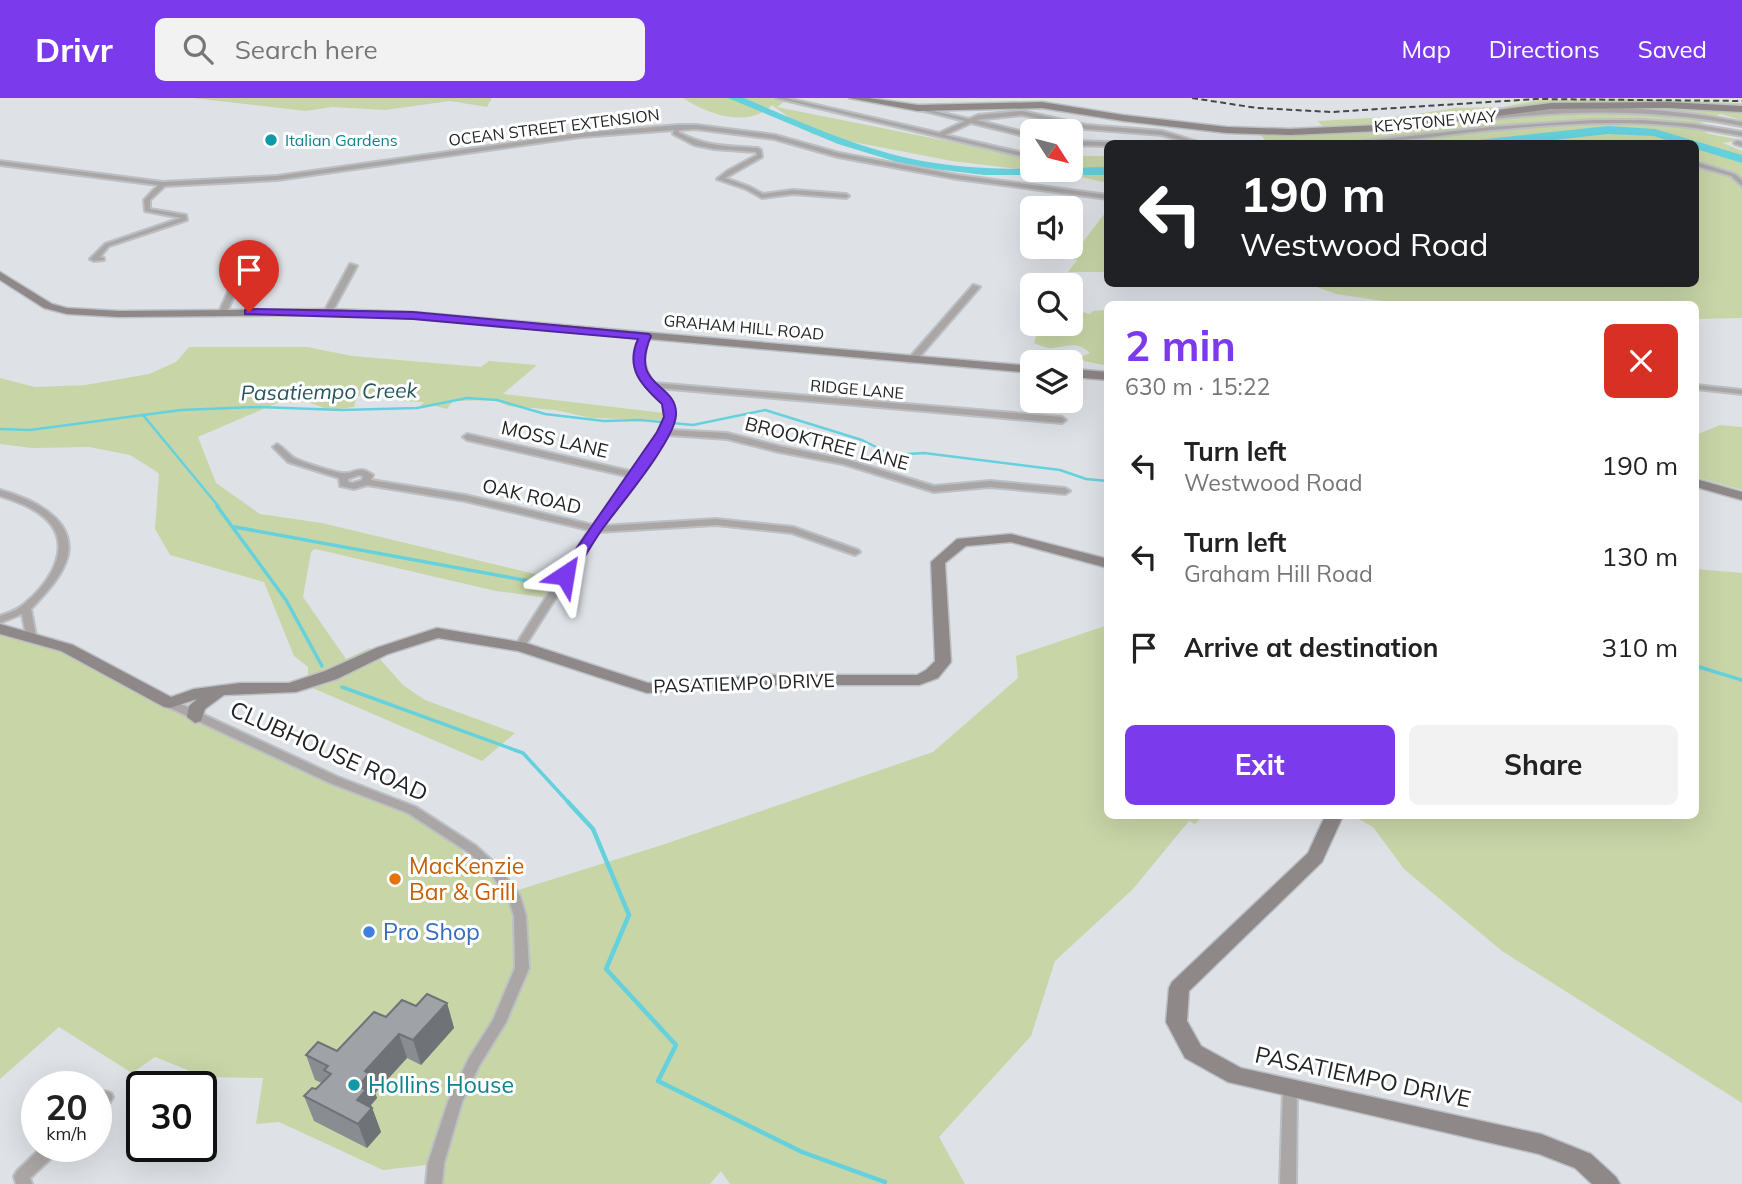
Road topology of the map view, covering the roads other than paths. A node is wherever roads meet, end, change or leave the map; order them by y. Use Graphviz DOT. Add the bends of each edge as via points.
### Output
graph roads {
  1 [pos="779,98"];
  2 [pos="853,98"];
  3 [pos="918,108"];
  4 [pos="1742,109"];
  5 [pos="1510,114"];
  6 [pos="1443,118"];
  7 [pos="968,121"];
  8 [pos="1742,124"];
  9 [pos="679,127"];
  10 [pos="1201,127"];
  11 [pos="1525,127"];
  12 [pos="1535,132"];
  13 [pos="1020,133"];
  14 [pos="1742,134"];
  15 [pos="940,135"];
  16 [pos="1188,140"];
  17 [pos="1203,140"];
  18 [pos="1384,140"];
  19 [pos="1083,143"];
  20 [pos="1104,144"];
  21 [pos="1020,154"];
  22 [pos="0,163"];
  23 [pos="1699,165"];
  24 [pos="163,184"];
  25 [pos="1742,184"];
  26 [pos="846,196"];
  27 [pos="1104,196"];
  28 [pos="102,259"];
  29 [pos="354,266"];
  30 [pos="254,273"];
  31 [pos="0,275"];
  32 [pos="976,286"];
  33 [pos="223,312"];
  34 [pos="328,312"];
  35 [pos="645,336"];
  36 [pos="912,360"];
  37 [pos="1020,369"];
  38 [pos="1083,374"];
  39 [pos="1104,376"];
  40 [pos="649,385"];
  41 [pos="1699,387"];
  42 [pos="1742,392"];
  43 [pos="1062,420"];
  44 [pos="667,425"];
  45 [pos="467,437"];
  46 [pos="277,447"];
  47 [pos="636,475"];
  48 [pos="1699,484"];
  49 [pos="1065,491"];
  50 [pos="0,493"];
  51 [pos="1742,496"];
  52 [pos="596,528"];
  53 [pos="855,552"];
  54 [pos="1104,563"];
  55 [pos="26,608"];
  56 [pos="0,620"];
  57 [pos="0,629"];
  58 [pos="31,636"];
  59 [pos="520,646"];
  60 [pos="134,685"];
  61 [pos="240,688"];
  62 [pos="170,703"];
  63 [pos="195,717"];
  64 [pos="1333,819"];
  65 [pos="1290,1090"];
  66 [pos="37,1162"];
  67 [pos="24,1184"];
  68 [pos="434,1184"];
  69 [pos="1288,1184"];
  70 [pos="1608,1184"];
  1 -- 15 [label="street"];
  2 -- 3 [label="main road"];
  3 -- 7 [label="street"];
  3 -- 10 [label="main road" via="1032,104"];
  4 -- 6 [label="main road" via="1573,105"];
  5 -- 6 [label="street"];
  5 -- 8 [label="street" via="1622,110"];
  5 -- 11 [label="street"];
  6 -- 10 [label="main road" via="1314,132"];
  7 -- 13 [label="street"];
  7 -- 15 [label="street"];
  7 -- 16 [label="street" via="990,114 1022,113 1086,127 1162,133"];
  9 -- 24 [label="street, OCEAN STREET EXTENSION" via="581,135 277,178"];
  9 -- 26 [label="street" via="675,133 694,143 758,150 760,156 732,168 720,179 762,196 793,192"];
  9 -- 27 [label="street, OCEAN STREET EXTENSION" via="764,135 838,155 957,177"];
  10 -- 17 [label="street"];
  11 -- 12 [label="street"];
  11 -- 14 [label="street, KEYSTONE WAY" via="1570,121 1649,122"];
  11 -- 18 [label="street, KEYSTONE WAY"];
  15 -- 21 [label="street"];
  19 -- 20 [label="street"];
  22 -- 24 [label="street, OCEAN STREET EXTENSION"];
  23 -- 25 [label="street" via="1734,175"];
  24 -- 28 [label="street" via="147,200 147,210 185,219 107,245 94,259"];
  29 -- 34 [label="street"];
  30 -- 33 [label="street" via="238,278"];
  31 -- 33 [label="main road, GRAHAM HILL ROAD" via="48,306 67,311"];
  32 -- 36 [label="street"];
  33 -- 34 [label="main road, GRAHAM HILL ROAD"];
  34 -- 35 [label="main road, GRAHAM HILL ROAD"];
  35 -- 36 [label="main road, GRAHAM HILL ROAD"];
  35 -- 40 [label="street" via="638,352 639,369"];
  36 -- 37 [label="main road, GRAHAM HILL ROAD"];
  38 -- 39 [label="main road"];
  40 -- 43 [label="street, RIDGE LANE"];
  40 -- 44 [label="street" via="668,403"];
  41 -- 42 [label="street"];
  44 -- 47 [label="street"];
  44 -- 49 [label="street, BROOKTREE LANE" via="845,462 934,489 990,484"];
  45 -- 47 [label="street, MOSS LANE"];
  46 -- 52 [label="street, OAK ROAD" via="291,460 344,477 342,482 349,486 366,482 465,498"];
  47 -- 52 [label="street"];
  48 -- 51 [label="main road"];
  50 -- 55 [label="street" via="38,506 54,521 61,537 63,552 57,570"];
  52 -- 53 [label="street, OAK ROAD" via="716,522 793,530"];
  52 -- 59 [label="street"];
  54 -- 59 [label="main road, PASATIEMPO DRIVE" via="1011,538 962,542 938,562 943,662 919,680 764,680 647,688"];
  55 -- 56 [label="street"];
  55 -- 58 [label="street"];
  57 -- 58 [label="main road"];
  58 -- 60 [label="main road" via="66,648"];
  59 -- 61 [label="main road, PASATIEMPO DRIVE" via="437,633 290,688"];
  60 -- 61 [label="main road" via="165,691"];
  60 -- 62 [label="main road"];
  61 -- 62 [label="main road, PASATIEMPO DRIVE" via="194,694"];
  61 -- 63 [label="main road" via="197,706"];
  62 -- 63 [label="street, CLUBHOUSE ROAD"];
  63 -- 68 [label="street, CLUBHOUSE ROAD" via="412,810 472,849 494,869 515,899 522,968 499,1023 455,1102"];
  64 -- 65 [label="main road, PASATIEMPO DRIVE" via="1315,857 1179,988 1176,1022 1193,1052 1236,1076"];
  65 -- 69 [label="street"];
  65 -- 70 [label="main road, PASATIEMPO DRIVE" via="1541,1144 1583,1161"];
  66 -- 67 [label="street" via="22,1176"];
}
